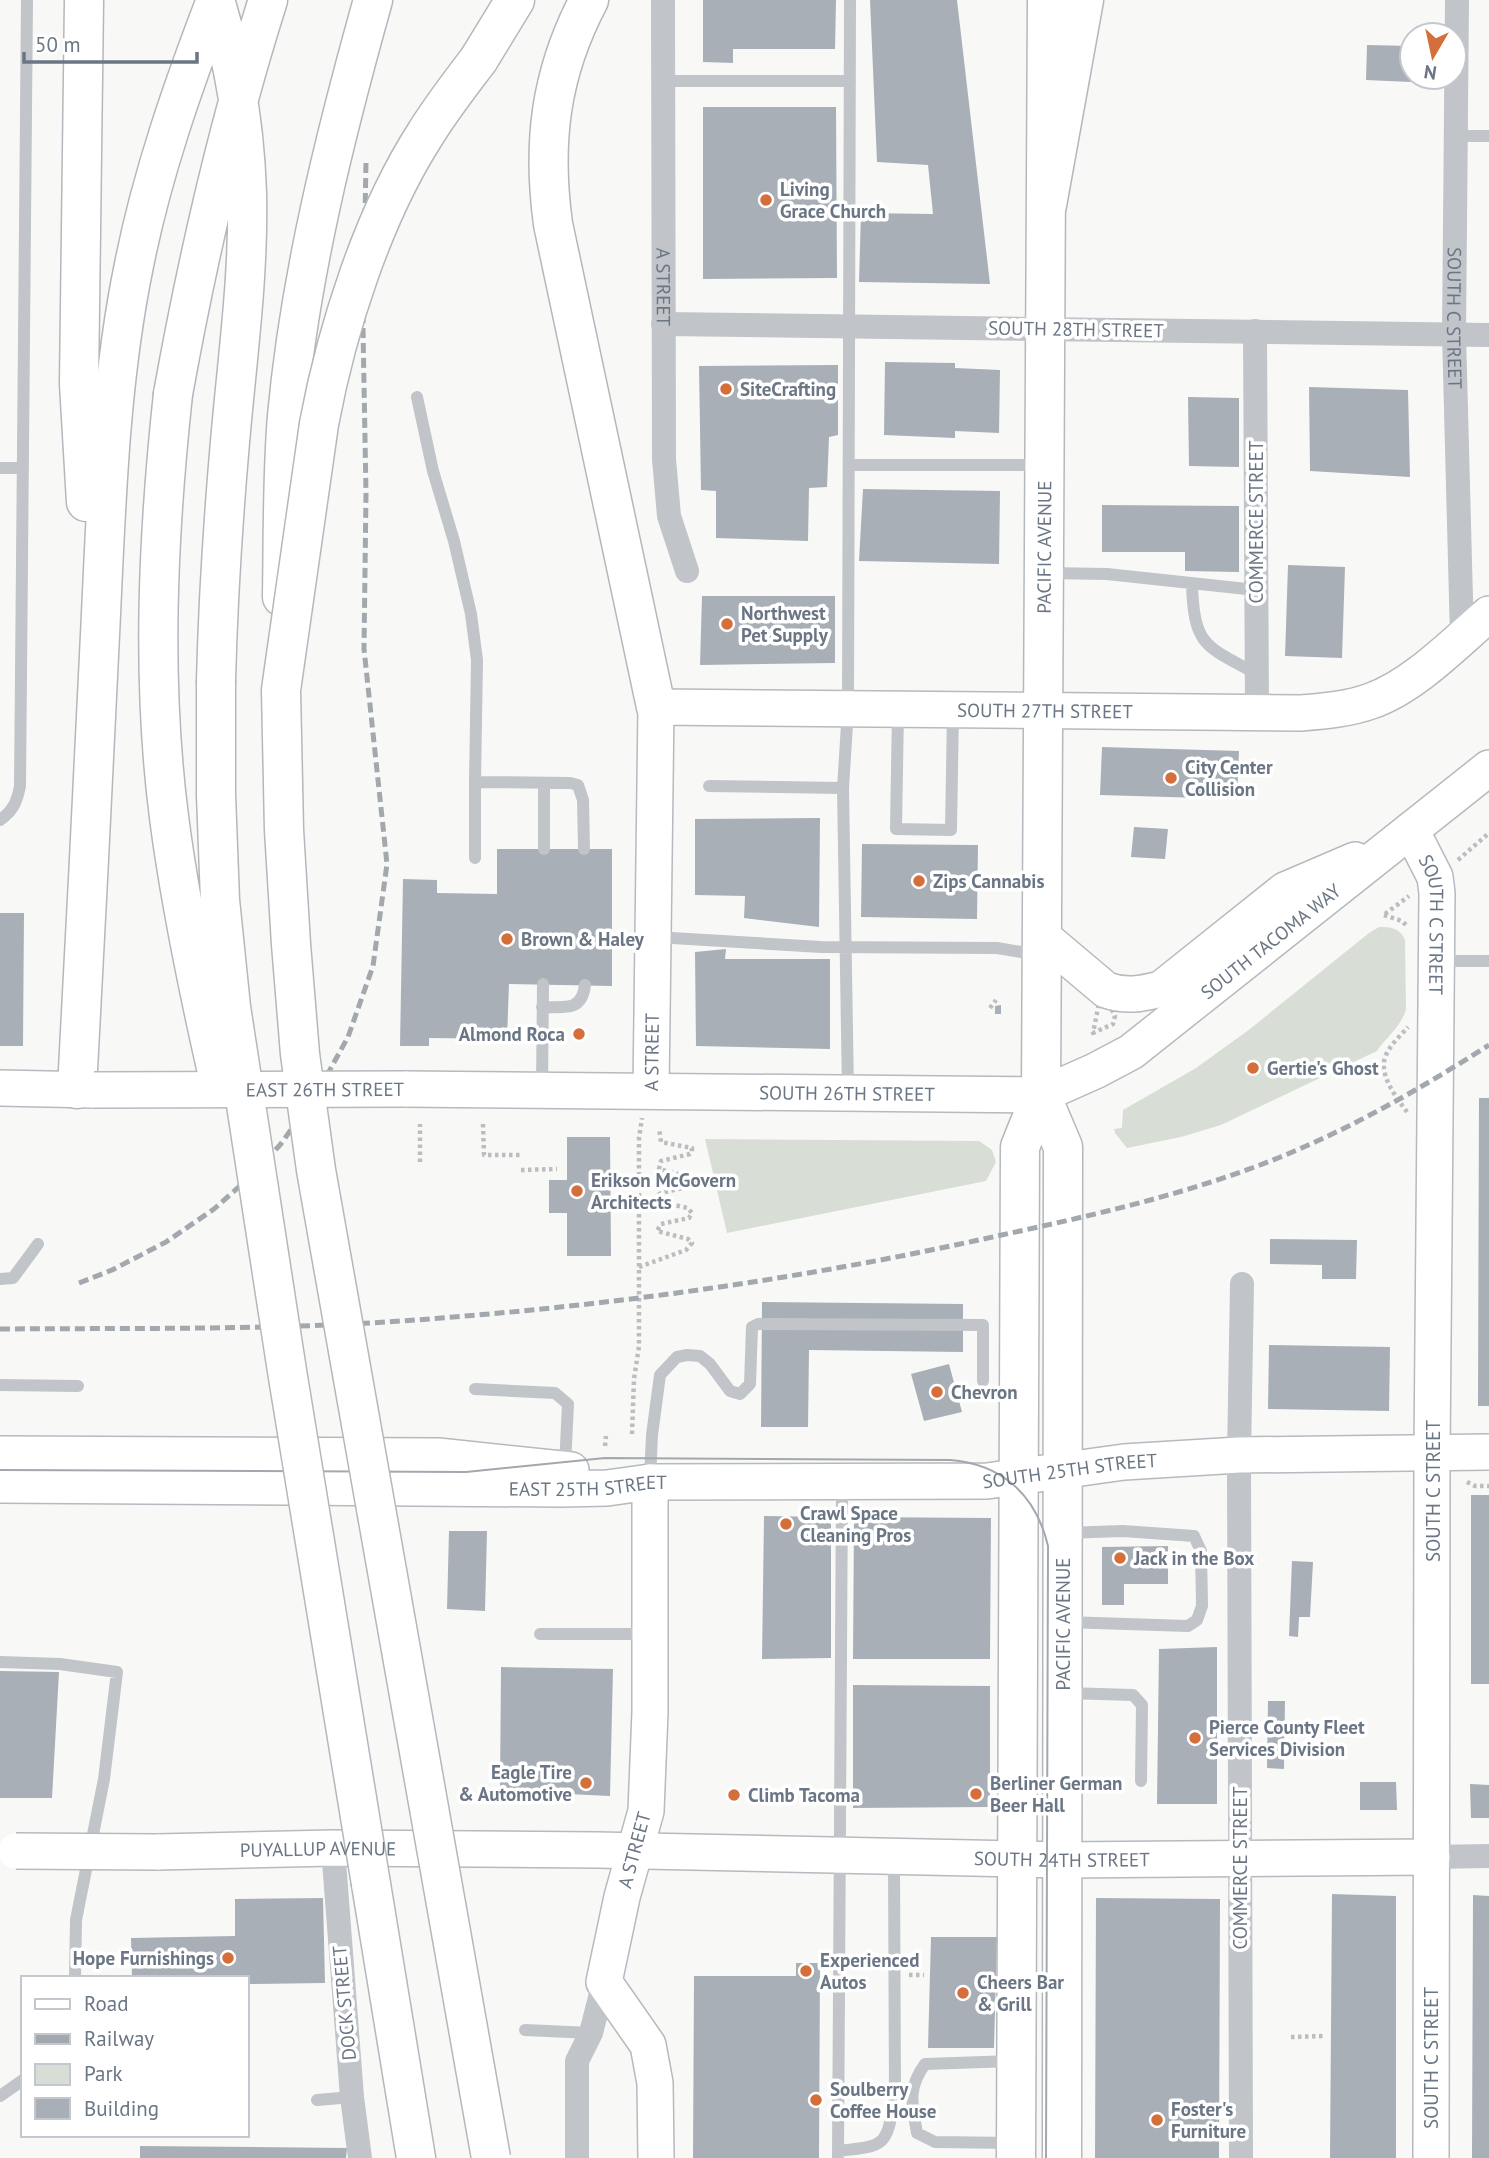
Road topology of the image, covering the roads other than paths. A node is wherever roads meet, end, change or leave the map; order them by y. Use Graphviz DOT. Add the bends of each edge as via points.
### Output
graph roads {
  1 [pos="27,0"];
  2 [pos="84,0"];
  3 [pos="216,0"];
  4 [pos="268,0"];
  5 [pos="373,0"];
  6 [pos="515,0"];
  7 [pos="589,0"];
  8 [pos="663,0"];
  9 [pos="850,0"];
  10 [pos="1047,0"];
  11 [pos="1084,0"];
  12 [pos="1457,0"];
  13 [pos="662,81"];
  14 [pos="850,81"];
  15 [pos="1456,136"];
  16 [pos="1489,136"];
  17 [pos="1047,205"];
  18 [pos="663,324"];
  19 [pos="850,327"];
  20 [pos="1046,330"];
  21 [pos="1255,331"];
  22 [pos="1454,334"];
  23 [pos="1489,335"];
  24 [pos="417,397"];
  25 [pos="849,465"];
  26 [pos="1045,465"];
  27 [pos="0,468"];
  28 [pos="23,468"];
  29 [pos="687,571"];
  30 [pos="1044,573"];
  31 [pos="1192,584"];
  32 [pos="1256,590"];
  33 [pos="1489,614"];
  34 [pos="1462,637"];
  35 [pos="1257,674"];
  36 [pos="281,690"];
  37 [pos="97,707"];
  38 [pos="656,707"];
  39 [pos="848,709"];
  40 [pos="898,710"];
  41 [pos="953,710"];
  42 [pos="1044,711"];
  43 [pos="1257,712"];
  44 [pos="1489,768"];
  45 [pos="475,782"];
  46 [pos="544,783"];
  47 [pos="709,786"];
  48 [pos="843,788"];
  49 [pos="0,820"];
  50 [pos="1404,836"];
  51 [pos="544,849"];
  52 [pos="584,849"];
  53 [pos="475,859"];
  54 [pos="655,937"];
  55 [pos="1042,946"];
  56 [pos="844,947"];
  57 [pos="1437,961"];
  58 [pos="1489,961"];
  59 [pos="543,984"];
  60 [pos="585,985"];
  61 [pos="542,1007"];
  62 [pos="0,1088"];
  63 [pos="85,1090"];
  64 [pos="542,1090"];
  65 [pos="651,1090"];
  66 [pos="848,1093"];
  67 [pos="1041,1095"];
  68 [pos="38,1244"];
  69 [pos="0,1279"];
  70 [pos="1242,1284"];
  71 [pos="287,1371"];
  72 [pos="983,1381"];
  73 [pos="0,1385"];
  74 [pos="78,1386"];
  75 [pos="475,1389"];
  76 [pos="1432,1452"];
  77 [pos="1489,1452"];
  78 [pos="0,1454"];
  79 [pos="1239,1455"];
  80 [pos="565,1470"];
  81 [pos="1064,1470"];
  82 [pos="1017,1478"];
  83 [pos="650,1482"];
  84 [pos="842,1482"];
  85 [pos="0,1485"];
  86 [pos="1063,1533"];
  87 [pos="1064,1622"];
  88 [pos="540,1634"];
  89 [pos="650,1634"];
  90 [pos="0,1662"];
  91 [pos="1064,1693"];
  92 [pos="1141,1781"];
  93 [pos="332,1848"];
  94 [pos="8,1851"];
  95 [pos="634,1851"];
  96 [pos="839,1855"];
  97 [pos="894,1856"];
  98 [pos="1489,1856"];
  99 [pos="1432,1857"];
  100 [pos="1240,1858"];
  101 [pos="1017,1859"];
  102 [pos="1063,1860"];
  103 [pos="371,1884"];
  104 [pos="75,1976"];
  105 [pos="604,1982"];
  106 [pos="525,2030"];
  107 [pos="591,2033"];
  108 [pos="1017,2061"];
  109 [pos="21,2081"];
  110 [pos="0,2096"];
  111 [pos="352,2097"];
  112 [pos="895,2098"];
  113 [pos="911,2099"];
  114 [pos="317,2100"];
  115 [pos="1016,2151"];
  116 [pos="838,2155"];
  117 [pos="360,2158"];
  118 [pos="389,2158"];
  119 [pos="416,2158"];
  120 [pos="491,2158"];
  121 [pos="577,2158"];
  122 [pos="656,2158"];
  123 [pos="1062,2158"];
  124 [pos="1241,2158"];
  125 [pos="1431,2158"];
  1 -- 28 [label="lane"];
  2 -- 37 [label="main road" via="79,384"];
  3 -- 37 [label="main road" via="165,146 134,265 121,342 109,456"];
  3 -- 71 [label="main road, bridge" via="234,80 247,193 246,262 218,589 220,900 231,1007"];
  4 -- 71 [label="main road, bridge" via="205,229 173,394 164,488 159,666 169,815 191,952"];
  5 -- 36 [label="main road, bridge" via="313,241 292,375 282,542"];
  6 -- 36 [label="main road, bridge" via="425,134 376,232 354,290 327,380"];
  7 -- 38 [label="main road" via="554,98 548,185"];
  8 -- 13 [label="street, A STREET"];
  9 -- 14 [label="lane"];
  10 -- 17 [label="main road, PACIFIC AVENUE"];
  11 -- 17 [label="main road"];
  12 -- 15 [label="street, SOUTH C STREET"];
  13 -- 14 [label="lane"];
  13 -- 18 [label="street, A STREET"];
  14 -- 19 [label="lane"];
  15 -- 16 [label="lane"];
  15 -- 22 [label="street, SOUTH C STREET"];
  17 -- 20 [label="main road, PACIFIC AVENUE"];
  18 -- 19 [label="street, SOUTH 28TH STREET"];
  18 -- 29 [label="street, A STREET" via="669,516"];
  19 -- 20 [label="street, SOUTH 28TH STREET"];
  19 -- 25 [label="lane"];
  20 -- 21 [label="street, SOUTH 28TH STREET"];
  20 -- 26 [label="main road, PACIFIC AVENUE"];
  21 -- 22 [label="street, SOUTH 28TH STREET"];
  21 -- 32 [label="street, COMMERCE STREET"];
  22 -- 23 [label="street, SOUTH 28TH STREET"];
  22 -- 34 [label="street, SOUTH C STREET"];
  24 -- 45 [label="lane" via="471,614 477,660"];
  25 -- 26 [label="lane"];
  25 -- 39 [label="lane"];
  26 -- 30 [label="main road, PACIFIC AVENUE"];
  27 -- 28 [label="lane"];
  28 -- 49 [label="lane" via="20,786 17,802"];
  30 -- 31 [label="lane" via="1107,574"];
  30 -- 42 [label="main road, PACIFIC AVENUE"];
  31 -- 32 [label="lane"];
  31 -- 35 [label="lane" via="1199,634 1214,651"];
  32 -- 35 [label="street, COMMERCE STREET"];
  33 -- 34 [label="street, SOUTH 27TH STREET"];
  34 -- 43 [label="street, SOUTH 27TH STREET" via="1423,673 1373,701 1301,713"];
  35 -- 43 [label="street, COMMERCE STREET"];
  36 -- 120 [label="main road, bridge" via="290,944 314,1157"];
  37 -- 63 [label="main road"];
  38 -- 39 [label="street, SOUTH 27TH STREET"];
  38 -- 54 [label="street, A STREET"];
  39 -- 40 [label="street, SOUTH 27TH STREET"];
  39 -- 48 [label="lane"];
  40 -- 41 [label="street, SOUTH 27TH STREET"];
  40 -- 41 [label="lane" via="896,829 951,830"];
  41 -- 42 [label="street, SOUTH 27TH STREET"];
  42 -- 43 [label="street, SOUTH 27TH STREET"];
  42 -- 55 [label="main road, PACIFIC AVENUE"];
  44 -- 50 [label="street, SOUTH TACOMA WAY"];
  45 -- 46 [label="lane"];
  45 -- 53 [label="lane"];
  46 -- 51 [label="lane"];
  46 -- 52 [label="lane" via="578,785 583,800"];
  47 -- 48 [label="lane"];
  48 -- 56 [label="lane"];
  50 -- 55 [label="street" via="1285,890 1161,989 1119,995"];
  50 -- 57 [label="street, SOUTH C STREET" via="1435,877"];
  50 -- 67 [label="street, SOUTH TACOMA WAY" via="1131,1052"];
  54 -- 56 [label="lane"];
  54 -- 65 [label="street, A STREET"];
  55 -- 56 [label="lane"];
  55 -- 67 [label="main road, PACIFIC AVENUE"];
  56 -- 66 [label="lane"];
  57 -- 58 [label="lane"];
  57 -- 76 [label="street, SOUTH C STREET"];
  59 -- 61 [label="lane"];
  60 -- 61 [label="lane" via="584,996 572,1006"];
  61 -- 64 [label="lane"];
  62 -- 63 [label="street, EAST 26TH STREET"];
  63 -- 64 [label="street, EAST 26TH STREET, bridge"];
  64 -- 65 [label="street, EAST 26TH STREET"];
  65 -- 66 [label="street, SOUTH 26TH STREET"];
  66 -- 67 [label="street, SOUTH 26TH STREET"];
  67 -- 81 [label="main road, PACIFIC AVENUE" via="1063,1147"];
  67 -- 82 [label="main road, PACIFIC AVENUE" via="1020,1147"];
  68 -- 69 [label="lane" via="13,1278"];
  70 -- 79 [label="street, COMMERCE STREET"];
  71 -- 103 [label="main road, bridge"];
  72 -- 83 [label="lane" via="983,1325 758,1324 752,1327 750,1384 740,1394 730,1391 700,1356 677,1357 660,1375"];
  73 -- 74 [label="lane"];
  75 -- 80 [label="lane" via="555,1394 568,1404"];
  76 -- 77 [label="street, SOUTH 25TH STREET"];
  76 -- 79 [label="street, SOUTH 25TH STREET"];
  76 -- 99 [label="street, SOUTH C STREET"];
  78 -- 80 [label="street, EAST 25TH STREET" via="438,1456"];
  79 -- 81 [label="street, SOUTH 25TH STREET"];
  79 -- 100 [label="street, COMMERCE STREET"];
  80 -- 83 [label="street, EAST 25TH STREET"];
  81 -- 82 [label="street, SOUTH 25TH STREET"];
  81 -- 86 [label="main road, PACIFIC AVENUE"];
  82 -- 84 [label="street, SOUTH 25TH STREET"];
  82 -- 101 [label="main road, PACIFIC AVENUE"];
  83 -- 84 [label="street, SOUTH 25TH STREET"];
  83 -- 85 [label="street, EAST 25TH STREET" via="561,1489"];
  83 -- 89 [label="street, A STREET"];
  84 -- 96 [label="lane"];
  86 -- 87 [label="main road, PACIFIC AVENUE"];
  86 -- 87 [label="lane" via="1194,1536 1201,1551 1202,1606 1197,1620 1188,1626"];
  87 -- 91 [label="main road, PACIFIC AVENUE"];
  88 -- 89 [label="lane"];
  89 -- 95 [label="street, A STREET" via="646,1811"];
  90 -- 104 [label="lane" via="117,1672 104,1779 76,1920"];
  91 -- 92 [label="lane" via="1133,1695 1142,1706"];
  91 -- 102 [label="main road, PACIFIC AVENUE"];
  93 -- 94 [label="street, PUYALLUP AVENUE, bridge"];
  93 -- 95 [label="street, PUYALLUP AVENUE"];
  93 -- 111 [label="street, DOCK STREET"];
  95 -- 96 [label="street, SOUTH 24TH STREET"];
  95 -- 105 [label="street, A STREET"];
  96 -- 97 [label="street, SOUTH 24TH STREET"];
  96 -- 116 [label="lane"];
  97 -- 101 [label="street, SOUTH 24TH STREET"];
  97 -- 112 [label="lane"];
  98 -- 99 [label="street, SOUTH 24TH STREET"];
  99 -- 100 [label="street, SOUTH 24TH STREET"];
  99 -- 125 [label="street, SOUTH C STREET"];
  100 -- 102 [label="street, SOUTH 24TH STREET"];
  100 -- 124 [label="street, COMMERCE STREET"];
  101 -- 102 [label="street, SOUTH 24TH STREET"];
  101 -- 108 [label="main road, PACIFIC AVENUE"];
  102 -- 123 [label="main road, PACIFIC AVENUE"];
  103 -- 118 [label="main road"];
  103 -- 119 [label="main road"];
  105 -- 107 [label="street"];
  105 -- 122 [label="street" via="648,2045 655,2083"];
  106 -- 107 [label="lane"];
  107 -- 121 [label="street" via="577,2061"];
  108 -- 113 [label="lane" via="925,2064 913,2084"];
  108 -- 115 [label="main road, PACIFIC AVENUE"];
  109 -- 110 [label="lane"];
  111 -- 114 [label="lane"];
  111 -- 117 [label="street, DOCK STREET"];
  112 -- 113 [label="lane"];
  112 -- 116 [label="lane" via="884,2138 872,2147"];
  113 -- 115 [label="lane" via="917,2133 935,2142"];
}
